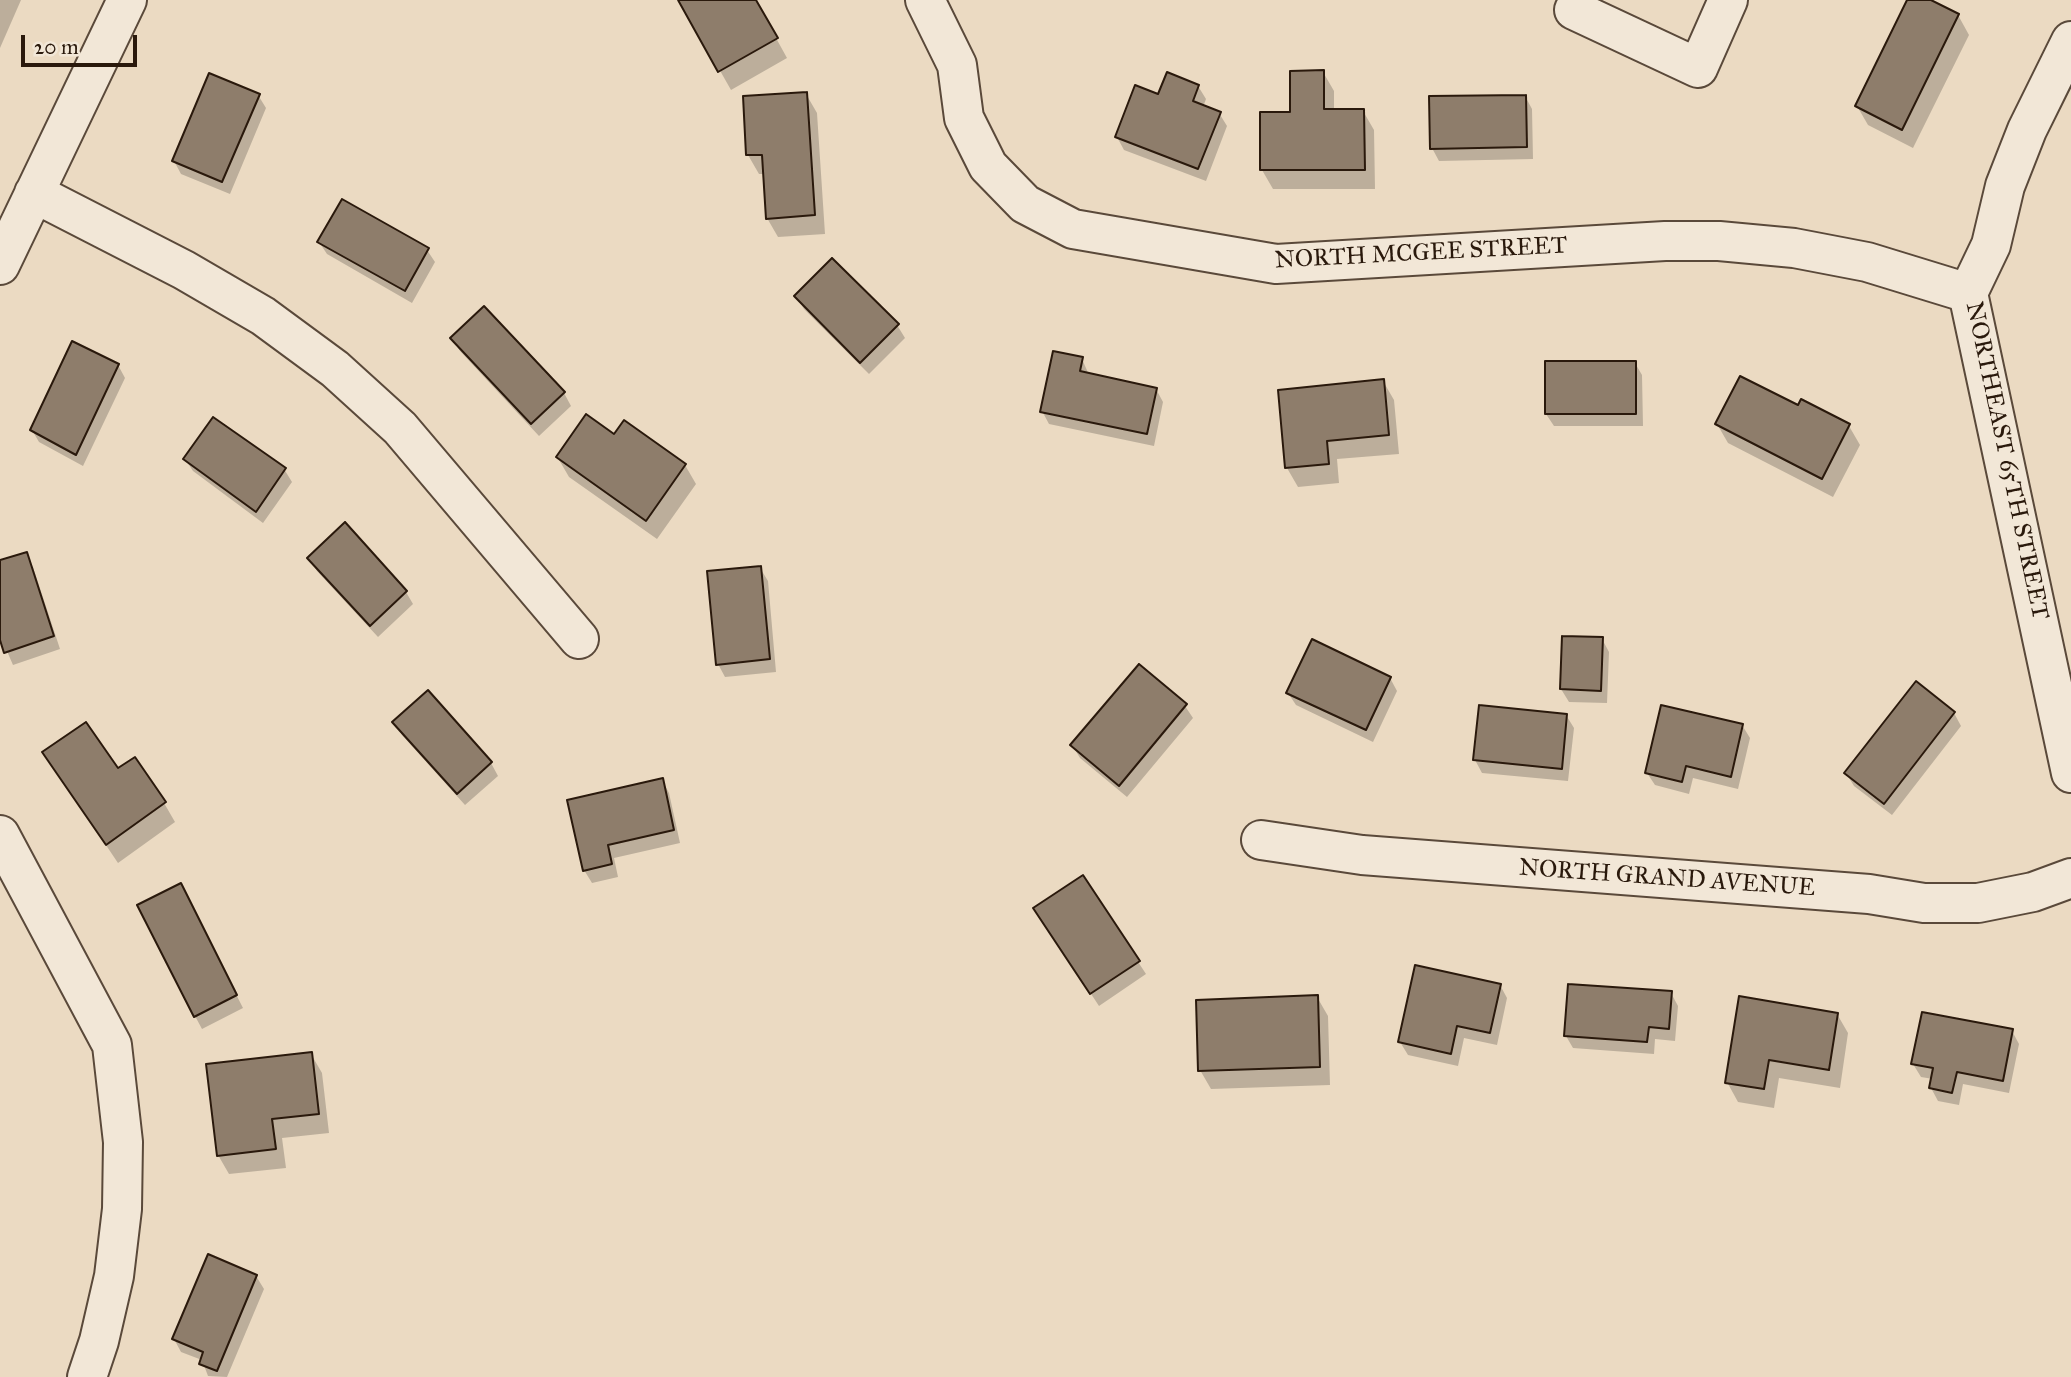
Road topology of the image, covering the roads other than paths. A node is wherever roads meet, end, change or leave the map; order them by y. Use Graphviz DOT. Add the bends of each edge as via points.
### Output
graph roads {
  1 [pos="127,0"];
  2 [pos="925,0"];
  3 [pos="1728,0"];
  4 [pos="1574,10"];
  5 [pos="2071,41"];
  6 [pos="34,193"];
  7 [pos="0,265"];
  8 [pos="1969,293"];
  9 [pos="579,639"];
  10 [pos="2071,773"];
  11 [pos="0,835"];
  12 [pos="1261,840"];
  13 [pos="2071,878"];
  14 [pos="87,1377"];
  1 -- 6 [label="street"];
  2 -- 8 [label="street, NORTH MCGEE STREET" via="957,65 964,118 988,166 1026,204 1073,229 1276,264 1719,241 1794,248 1867,262"];
  3 -- 4 [label="street" via="1698,68"];
  5 -- 8 [label="street, NORTHEAST 65TH STREET" via="2027,130 2005,186 1990,245"];
  6 -- 7 [label="street"];
  6 -- 9 [label="street" via="252,310 335,369 400,428"];
  8 -- 10 [label="street, NORTHEAST 65TH STREET"];
  11 -- 14 [label="street" via="112,1045 123,1142 122,1209 114,1276"];
  12 -- 13 [label="street, NORTH GRAND AVENUE" via="1362,855 1869,894 1924,903 1979,903 2033,892"];
}
